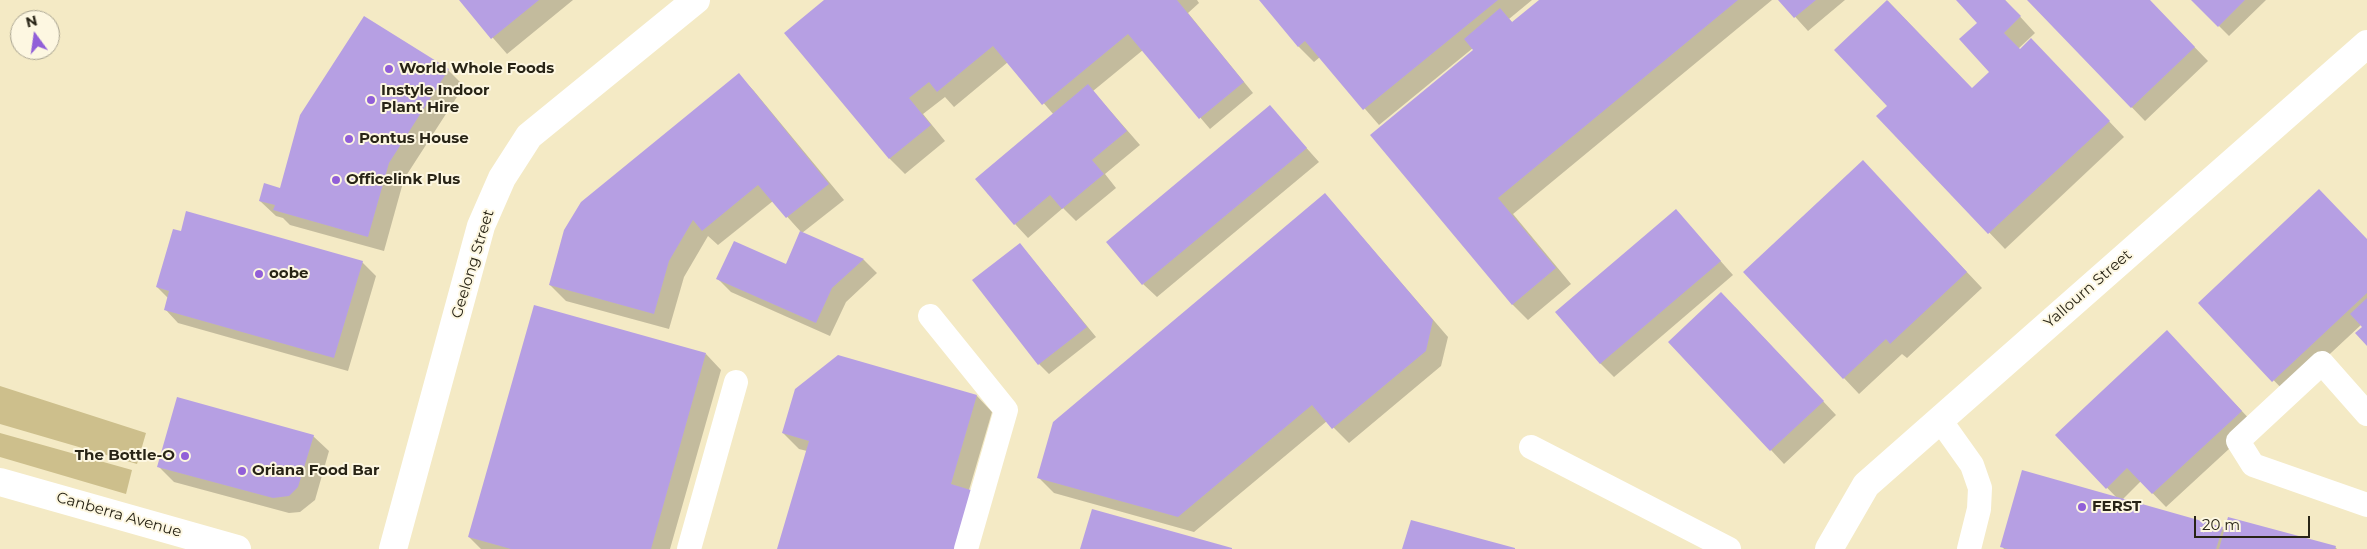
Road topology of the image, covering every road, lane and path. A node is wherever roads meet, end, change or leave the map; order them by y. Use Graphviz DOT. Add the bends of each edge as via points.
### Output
graph roads {
  1 [pos="696,0"];
  2 [pos="2367,44"];
  3 [pos="930,316"];
  4 [pos="736,382"];
  5 [pos="2367,414"];
  6 [pos="1940,420"];
  7 [pos="1531,446"];
  8 [pos="0,482"];
  9 [pos="2367,505"];
  10 [pos="237,549"];
  11 [pos="393,549"];
  12 [pos="689,549"];
  13 [pos="966,549"];
  14 [pos="1729,549"];
  15 [pos="1829,549"];
  16 [pos="1969,549"];
  1 -- 11 [label="street, Geelong Street" via="529,136 502,178 481,226"];
  2 -- 6 [label="street, Yallourn Street"];
  3 -- 13 [label="lane" via="1006,410"];
  4 -- 12 [label="lane"];
  5 -- 9 [label="lane" via="2322,363 2238,442 2253,465"];
  6 -- 15 [label="street, Yallourn Street" via="1866,485"];
  6 -- 16 [label="lane" via="1972,465 1980,488 1979,509"];
  7 -- 14 [label="lane"];
  8 -- 10 [label="street, Canberra Avenue"];
}
